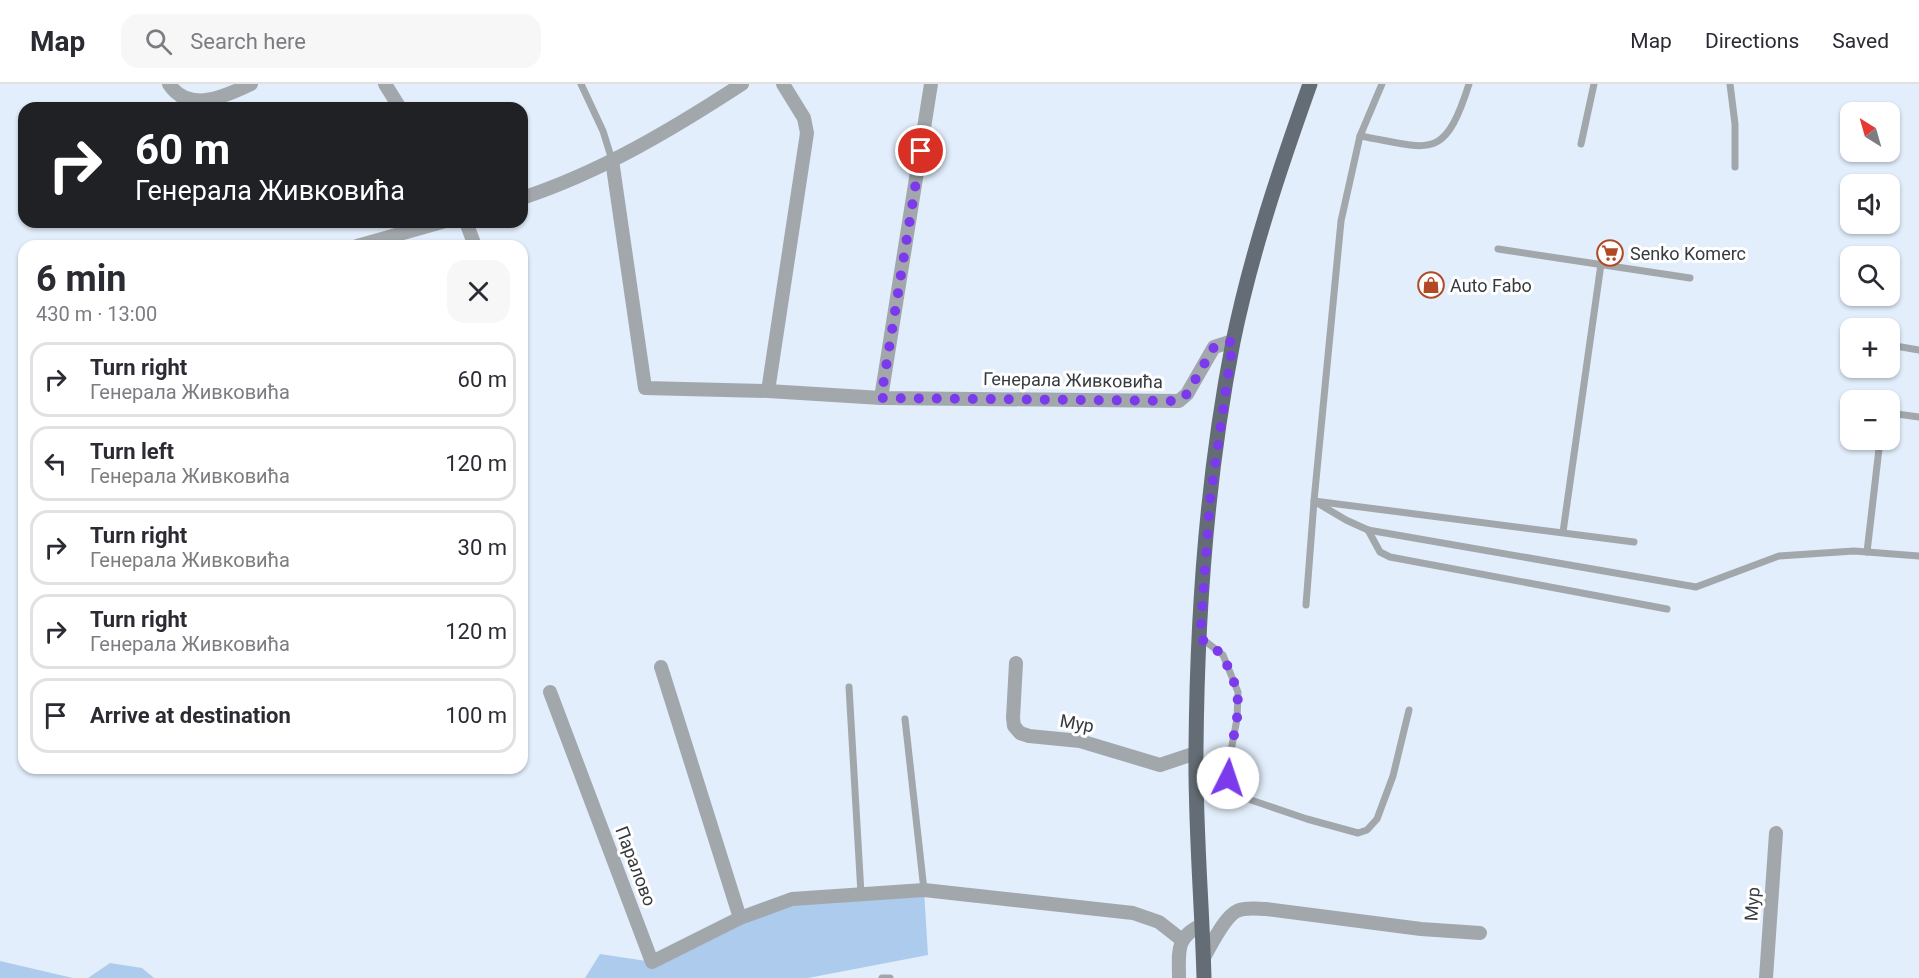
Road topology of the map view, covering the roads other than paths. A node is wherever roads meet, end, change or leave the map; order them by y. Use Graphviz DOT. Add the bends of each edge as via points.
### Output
graph roads {
  1 [pos="251,84"];
  2 [pos="385,84"];
  3 [pos="581,84"];
  4 [pos="742,84"];
  5 [pos="783,84"];
  6 [pos="932,84"];
  7 [pos="1310,84"];
  8 [pos="1382,84"];
  9 [pos="1469,84"];
  10 [pos="1594,84"];
  11 [pos="1730,84"];
  12 [pos="171,87"];
  13 [pos="190,100"];
  14 [pos="185,102"];
  15 [pos="396,102"];
  16 [pos="1360,136"];
  17 [pos="1581,144"];
  18 [pos="612,160"];
  19 [pos="1735,166"];
  20 [pos="528,196"];
  21 [pos="421,228"];
  22 [pos="378,240"];
  23 [pos="1498,249"];
  24 [pos="1601,264"];
  25 [pos="1689,278"];
  26 [pos="1233,341"];
  27 [pos="1900,347"];
  28 [pos="1919,350"];
  29 [pos="768,391"];
  30 [pos="881,398"];
  31 [pos="1900,414"];
  32 [pos="1919,417"];
  33 [pos="1879,450"];
  34 [pos="1314,501"];
  35 [pos="1368,530"];
  36 [pos="1563,532"];
  37 [pos="1634,542"];
  38 [pos="1867,552"];
  39 [pos="1919,556"];
  40 [pos="1306,605"];
  41 [pos="1667,609"];
  42 [pos="1200,638"];
  43 [pos="1016,663"];
  44 [pos="662,667"];
  45 [pos="849,687"];
  46 [pos="550,692"];
  47 [pos="1409,710"];
  48 [pos="905,719"];
  49 [pos="1196,753"];
  50 [pos="1776,833"];
  51 [pos="924,890"];
  52 [pos="861,894"];
  53 [pos="740,918"];
  54 [pos="1202,925"];
  55 [pos="1480,933"];
  56 [pos="1182,940"];
  57 [pos="1203,959"];
  58 [pos="882,978"];
  59 [pos="891,978"];
  60 [pos="1179,978"];
  61 [pos="1204,978"];
  62 [pos="1766,978"];
  1 -- 13 [label="street" via="206,102"];
  2 -- 15 [label="street"];
  3 -- 18 [label="lane, Генерала Живковића"];
  4 -- 18 [label="street"];
  5 -- 29 [label="street" via="804,118 807,133"];
  6 -- 30 [label="street"];
  7 -- 26 [label="main road" via="1270,199"];
  8 -- 16 [label="lane"];
  9 -- 16 [label="lane" via="1449,131 1431,145 1420,147"];
  10 -- 17 [label="lane"];
  11 -- 19 [label="lane"];
  12 -- 13 [label="street"];
  13 -- 14 [label="lane"];
  16 -- 34 [label="lane" via="1341,221"];
  18 -- 20 [label="street"];
  18 -- 29 [label="street, Генерала Живковића" via="645,388"];
  21 -- 22 [label="street"];
  23 -- 24 [label="lane"];
  24 -- 25 [label="lane"];
  24 -- 36 [label="lane"];
  26 -- 30 [label="street, Генерала Живковића" via="1214,347 1179,401"];
  26 -- 42 [label="main road" via="1210,500"];
  27 -- 28 [label="lane"];
  29 -- 30 [label="street, Генерала Живковића"];
  31 -- 32 [label="lane"];
  33 -- 38 [label="lane"];
  34 -- 35 [label="lane"];
  34 -- 36 [label="lane"];
  34 -- 40 [label="lane"];
  35 -- 38 [label="lane" via="1696,587 1779,556"];
  35 -- 41 [label="lane" via="1380,552 1390,556"];
  36 -- 37 [label="lane"];
  38 -- 39 [label="lane"];
  42 -- 47 [label="lane" via="1223,655 1238,692 1228,778 1242,797 1263,805 1358,833 1367,830 1377,819 1393,776"];
  42 -- 49 [label="main road"];
  43 -- 49 [label="street, Мур" via="1013,718 1020,733 1080,741 1160,765"];
  44 -- 53 [label="street"];
  45 -- 52 [label="lane"];
  46 -- 53 [label="street, Паралово" via="652,962"];
  48 -- 51 [label="lane"];
  49 -- 54 [label="main road"];
  50 -- 62 [label="street, Мур"];
  51 -- 52 [label="street, Паралово"];
  51 -- 56 [label="street, Паралово" via="1133,913 1159,922"];
  52 -- 53 [label="street, Паралово" via="792,899"];
  54 -- 56 [label="street"];
  54 -- 57 [label="main road"];
  55 -- 57 [label="street" via="1266,909 1242,910 1225,922"];
  56 -- 60 [label="street"];
  57 -- 61 [label="main road"];
  58 -- 59 [label="lane"];
}
